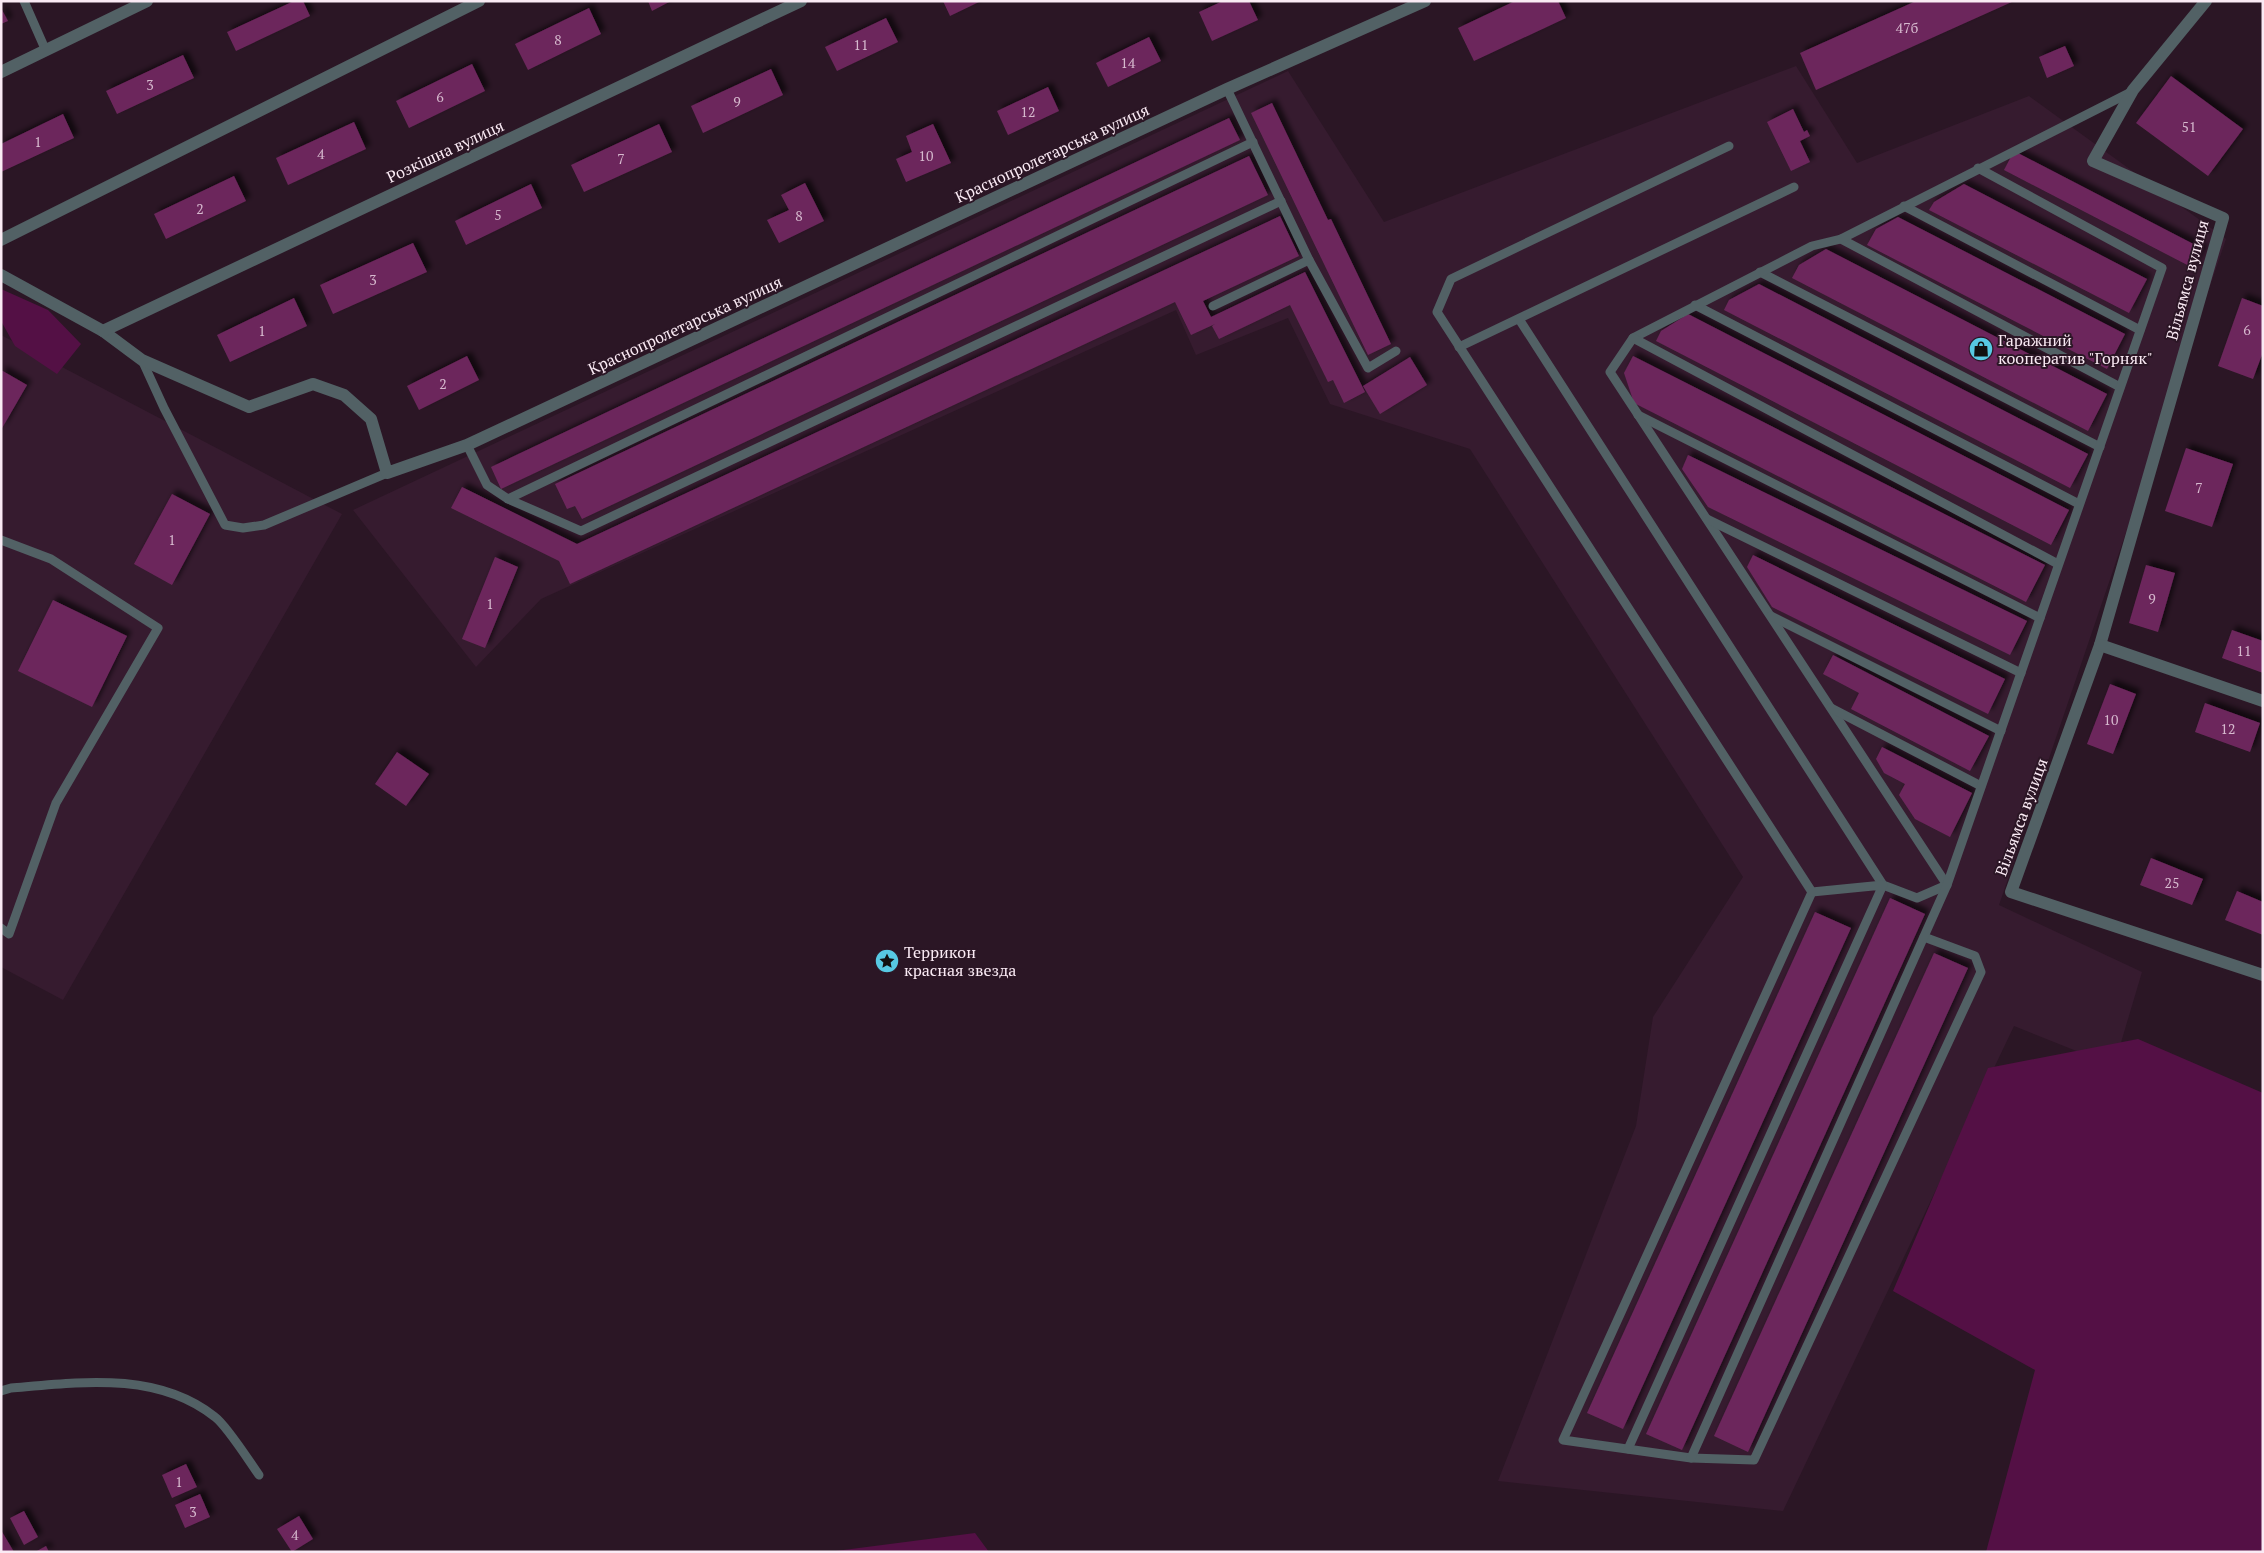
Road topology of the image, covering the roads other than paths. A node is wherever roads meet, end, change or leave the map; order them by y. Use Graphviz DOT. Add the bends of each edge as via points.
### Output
graph roads {
  1 [pos="24,1"];
  2 [pos="147,1"];
  3 [pos="479,1"];
  4 [pos="801,1"];
  5 [pos="1425,1"];
  6 [pos="2206,1"];
  7 [pos="46,51"];
  8 [pos="1,72"];
  9 [pos="1227,89"];
  10 [pos="2133,90"];
  11 [pos="1253,142"];
  12 [pos="1729,146"];
  13 [pos="1978,168"];
  14 [pos="1794,187"];
  15 [pos="1281,201"];
  16 [pos="1904,206"];
  17 [pos="1841,238"];
  18 [pos="1,240"];
  19 [pos="1309,260"];
  20 [pos="1760,272"];
  21 [pos="1,275"];
  22 [pos="1695,305"];
  23 [pos="1213,306"];
  24 [pos="1519,319"];
  25 [pos="2140,330"];
  26 [pos="103,331"];
  27 [pos="1633,338"];
  28 [pos="1460,347"];
  29 [pos="1396,351"];
  30 [pos="142,360"];
  31 [pos="2120,387"];
  32 [pos="1638,414"];
  33 [pos="467,445"];
  34 [pos="2100,447"];
  35 [pos="387,473"];
  36 [pos="508,499"];
  37 [pos="2080,504"];
  38 [pos="1706,519"];
  39 [pos="1,540"];
  40 [pos="2058,564"];
  41 [pos="1769,615"];
  42 [pos="2040,618"];
  43 [pos="2100,645"];
  44 [pos="2021,673"];
  45 [pos="2263,701"];
  46 [pos="1830,707"];
  47 [pos="2001,731"];
  48 [pos="1981,786"];
  49 [pos="1883,885"];
  50 [pos="1947,885"];
  51 [pos="1812,892"];
  52 [pos="1,928"];
  53 [pos="1924,936"];
  54 [pos="2263,976"];
  55 [pos="1,1391"];
  56 [pos="1628,1449"];
  57 [pos="1692,1458"];
  58 [pos="259,1475"];
  1 -- 7 [label="lane"];
  2 -- 7 [label="street"];
  3 -- 18 [label="street"];
  4 -- 26 [label="street, Розкішна вулиця"];
  5 -- 9 [label="street, Краснопролетарська вулиця"];
  6 -- 10 [label="street, Вільямса вулиця"];
  7 -- 8 [label="street"];
  9 -- 11 [label="lane"];
  9 -- 33 [label="street, Краснопролетарська вулиця"];
  10 -- 13 [label="lane"];
  10 -- 43 [label="street, Вільямса вулиця" via="2093,161 2223,218"];
  11 -- 15 [label="lane"];
  11 -- 36 [label="lane"];
  12 -- 28 [label="lane" via="1450,279 1437,312"];
  13 -- 16 [label="lane"];
  13 -- 25 [label="lane" via="2162,268"];
  14 -- 24 [label="lane"];
  15 -- 19 [label="lane"];
  15 -- 36 [label="lane" via="581,531"];
  16 -- 17 [label="lane"];
  16 -- 25 [label="lane"];
  17 -- 20 [label="lane" via="1812,246"];
  17 -- 31 [label="lane"];
  19 -- 23 [label="lane"];
  19 -- 29 [label="lane" via="1368,368"];
  20 -- 22 [label="lane"];
  20 -- 34 [label="lane"];
  21 -- 26 [label="street"];
  22 -- 27 [label="lane"];
  22 -- 37 [label="lane"];
  24 -- 28 [label="lane"];
  24 -- 49 [label="lane"];
  25 -- 31 [label="lane"];
  26 -- 30 [label="street"];
  27 -- 32 [label="lane" via="1610,372"];
  27 -- 40 [label="lane"];
  28 -- 51 [label="lane"];
  30 -- 35 [label="street" via="249,407 313,384 344,395 371,419"];
  30 -- 35 [label="lane" via="225,525 243,528 264,525"];
  31 -- 34 [label="lane"];
  32 -- 38 [label="lane"];
  32 -- 42 [label="lane"];
  33 -- 35 [label="street, Краснопролетарська вулиця"];
  33 -- 36 [label="lane" via="487,486"];
  34 -- 37 [label="lane"];
  37 -- 40 [label="lane"];
  38 -- 41 [label="lane"];
  38 -- 44 [label="lane"];
  39 -- 52 [label="lane" via="51,559 158,628 56,803 10,934"];
  40 -- 42 [label="lane"];
  41 -- 46 [label="lane"];
  41 -- 47 [label="lane"];
  42 -- 44 [label="lane"];
  43 -- 45 [label="street"];
  43 -- 54 [label="street, Вільямса вулиця" via="2011,892"];
  44 -- 47 [label="lane"];
  46 -- 48 [label="lane"];
  46 -- 50 [label="lane"];
  47 -- 48 [label="lane"];
  48 -- 50 [label="lane"];
  49 -- 50 [label="lane" via="1917,898"];
  49 -- 51 [label="lane"];
  49 -- 56 [label="lane"];
  50 -- 53 [label="lane"];
  51 -- 56 [label="lane" via="1563,1440"];
  53 -- 57 [label="lane"];
  53 -- 57 [label="lane" via="1975,956 1981,972 1754,1460"];
  55 -- 58 [label="lane" via="112,1382 174,1392 216,1417"];
  56 -- 57 [label="lane"];
}
